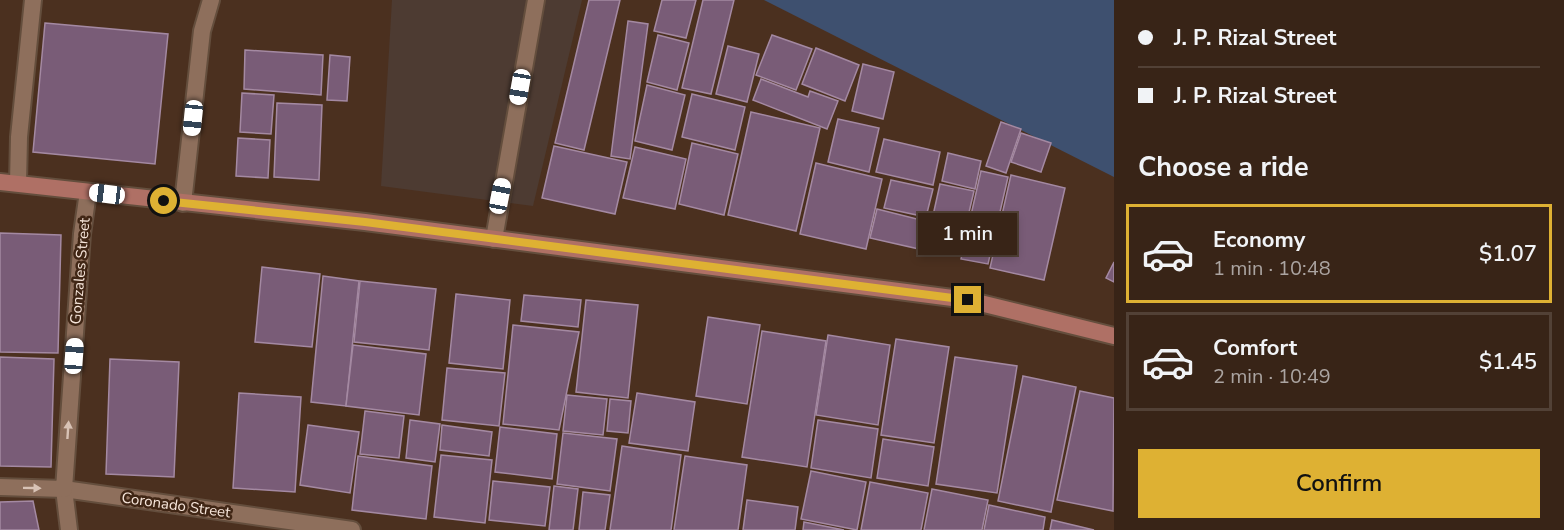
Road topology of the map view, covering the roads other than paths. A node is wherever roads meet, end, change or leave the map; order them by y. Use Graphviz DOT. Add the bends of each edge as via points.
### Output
graph roads {
  1 [pos="33,0"];
  2 [pos="211,0"];
  3 [pos="536,0"];
  4 [pos="0,182"];
  5 [pos="18,183"];
  6 [pos="88,192"];
  7 [pos="183,204"];
  8 [pos="494,239"];
  9 [pos="1114,336"];
  10 [pos="0,487"];
  11 [pos="64,489"];
  12 [pos="69,530"];
  13 [pos="352,530"];
  1 -- 5 [label="street"];
  2 -- 7 [label="street" via="202,31"];
  3 -- 8 [label="street"];
  4 -- 5 [label="main road"];
  5 -- 6 [label="main road"];
  6 -- 7 [label="main road"];
  11 -- 6 [label="street, Gonzales Street, one-way"];
  7 -- 8 [label="main road"];
  8 -- 9 [label="main road" via="968,300"];
  10 -- 11 [label="street, Coronado Street, one-way"];
  11 -- 12 [label="street, Gonzales Street"];
  11 -- 13 [label="street, Coronado Street"];
}
